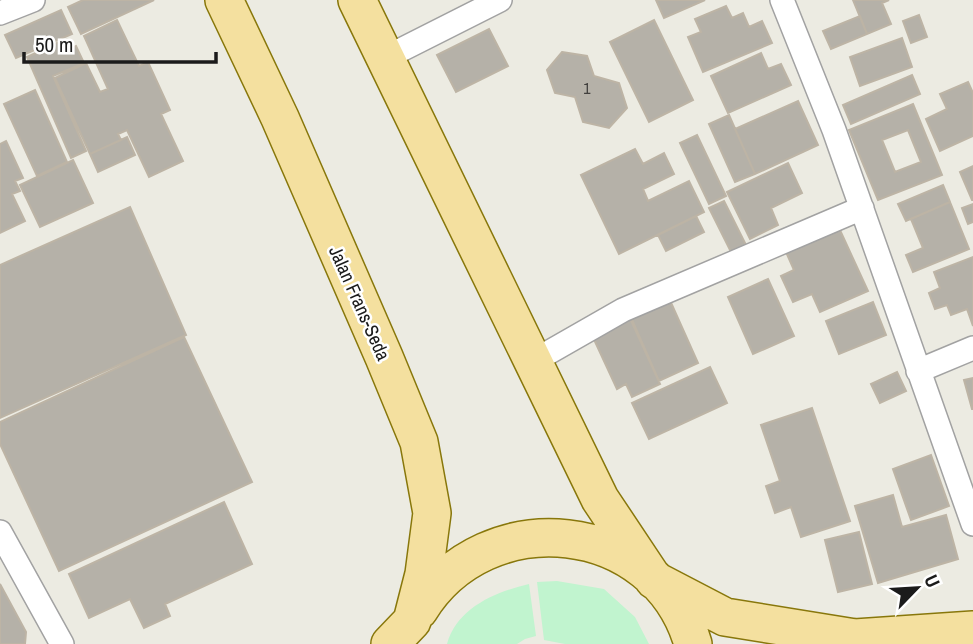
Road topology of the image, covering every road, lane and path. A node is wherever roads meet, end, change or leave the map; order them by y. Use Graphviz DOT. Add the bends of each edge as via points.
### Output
graph roads {
  1 [pos="33,0"];
  2 [pos="224,0"];
  3 [pos="357,0"];
  4 [pos="500,0"];
  5 [pos="782,0"];
  6 [pos="0,13"];
  7 [pos="385,58"];
  8 [pos="862,208"];
  9 [pos="973,348"];
  10 [pos="532,362"];
  11 [pos="919,371"];
  12 [pos="973,524"];
  13 [pos="0,531"];
  14 [pos="654,580"];
  15 [pos="973,630"];
  16 [pos="402,636"];
  17 [pos="851,641"];
  18 [pos="62,644"];
  19 [pos="693,644"];
  1 -- 6 [label="street"];
  2 -- 16 [label="main road, Jalan Frans-Seda" via="280,118 419,442 432,513 424,575"];
  3 -- 7 [label="main road"];
  4 -- 7 [label="street"];
  5 -- 8 [label="street"];
  7 -- 10 [label="main road"];
  8 -- 10 [label="street" via="623,310"];
  8 -- 11 [label="street"];
  9 -- 11 [label="street"];
  10 -- 14 [label="main road" via="600,499"];
  11 -- 12 [label="street"];
  13 -- 18 [label="street"];
  14 -- 16 [label="main road" via="601,546 570,538 507,542 477,553 451,571 429,594"];
  14 -- 17 [label="main road" via="725,617"];
  14 -- 19 [label="main road" via="675,605"];
  15 -- 17 [label="main road"];
}
